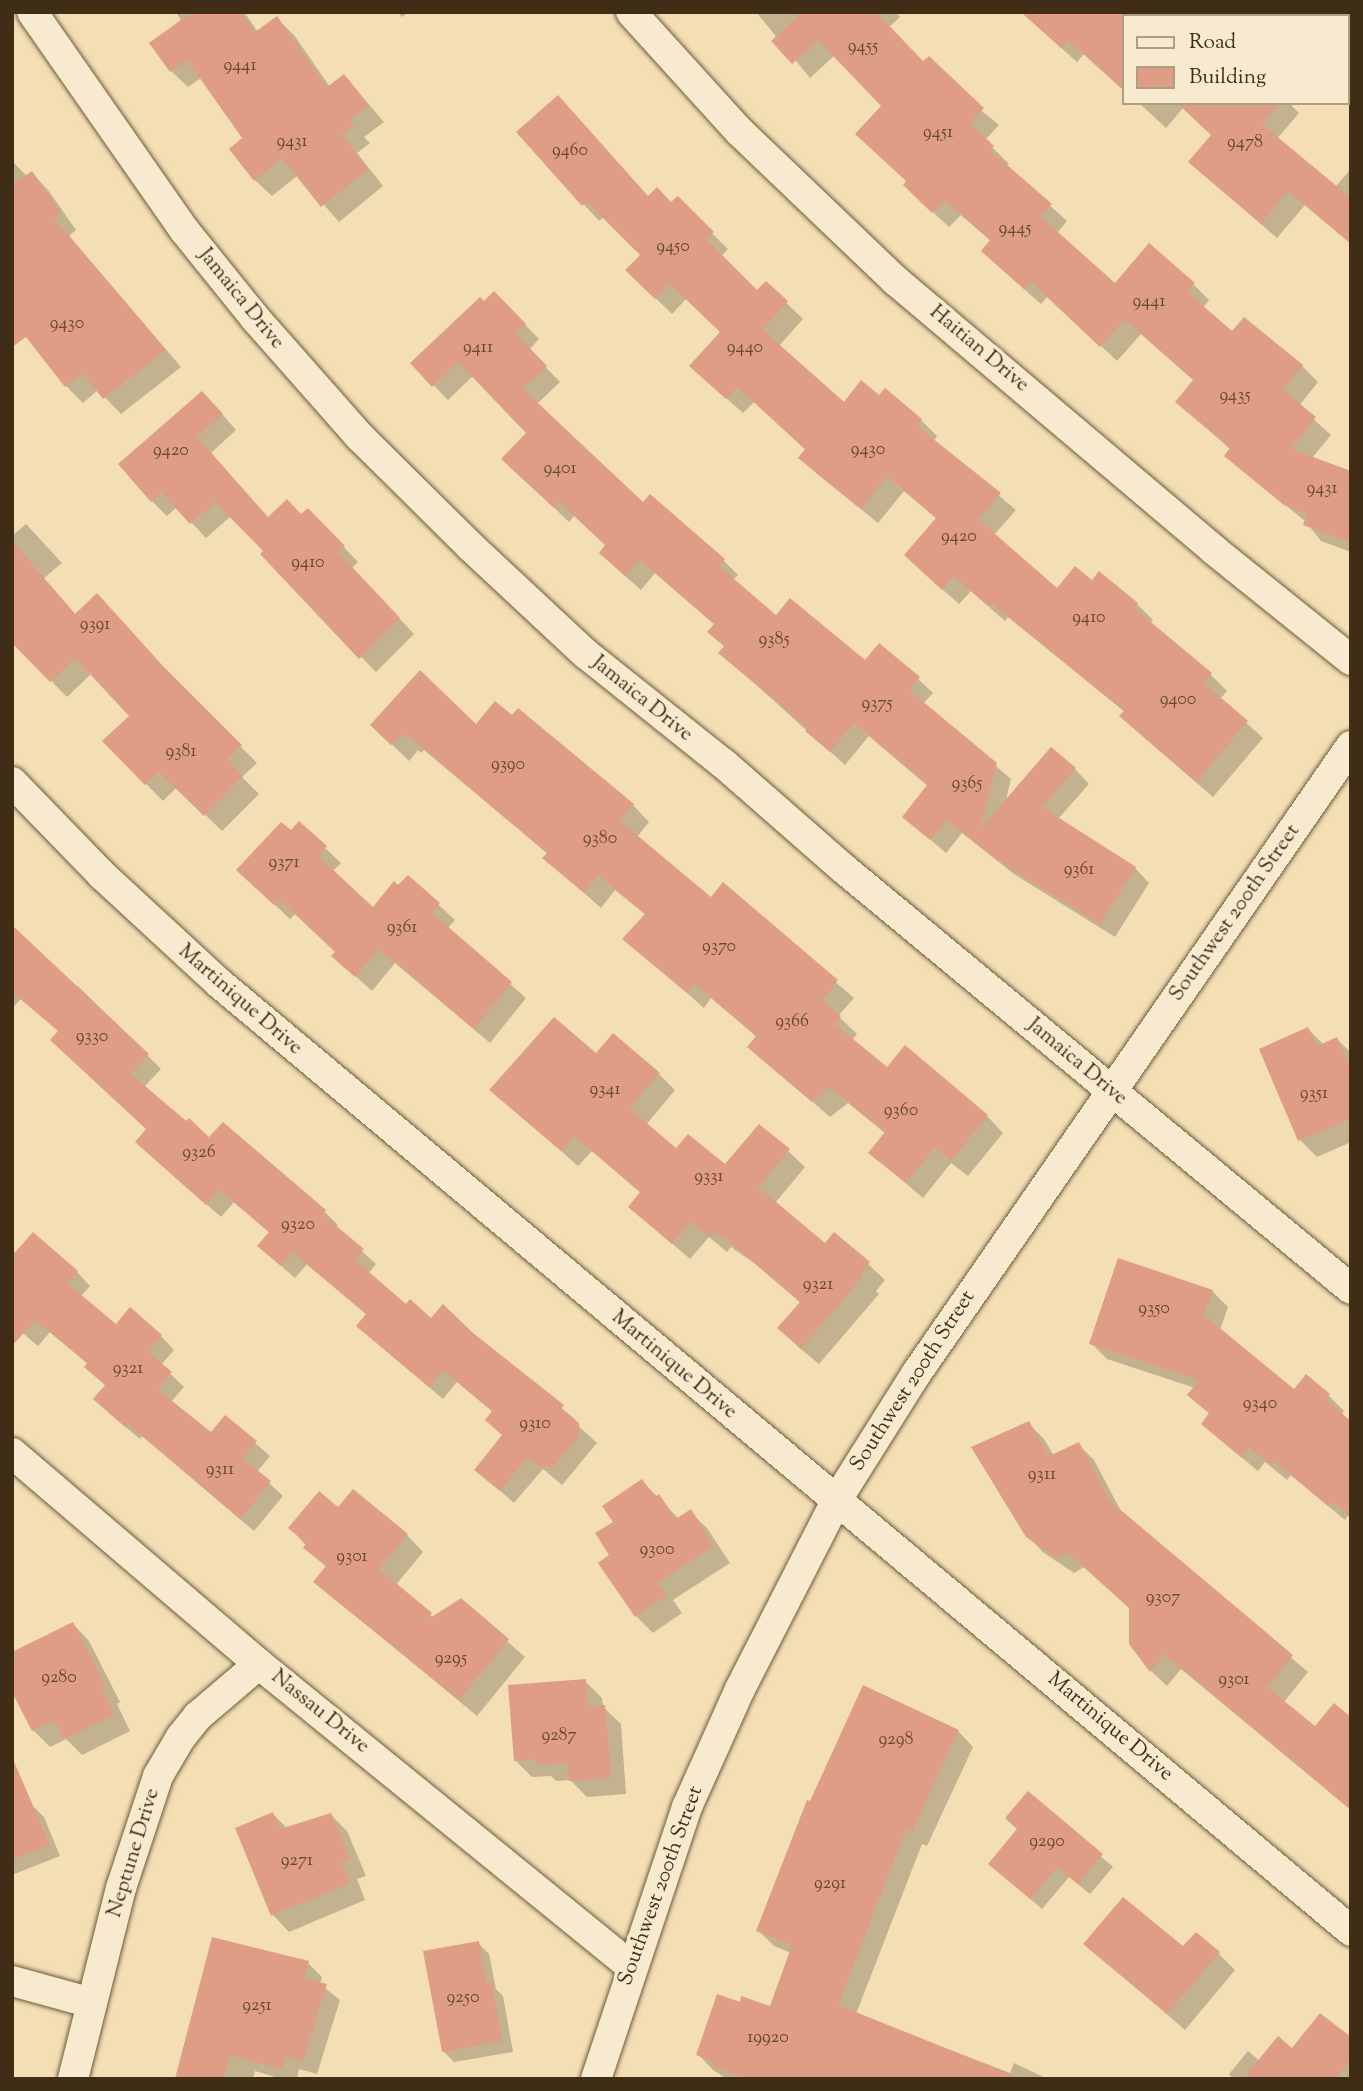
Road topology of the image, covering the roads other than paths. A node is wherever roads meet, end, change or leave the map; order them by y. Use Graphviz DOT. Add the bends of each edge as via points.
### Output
graph roads {
  1 [pos="32,12"];
  2 [pos="631,12"];
  3 [pos="1351,660"];
  4 [pos="1351,746"];
  5 [pos="12,782"];
  6 [pos="1111,1090"];
  7 [pos="1351,1289"];
  8 [pos="12,1453"];
  9 [pos="836,1501"];
  10 [pos="260,1664"];
  11 [pos="1351,1931"];
  12 [pos="631,1966"];
  13 [pos="12,1981"];
  14 [pos="92,2004"];
  15 [pos="74,2079"];
  16 [pos="596,2079"];
  1 -- 6 [label="street, Jamaica Drive" via="185,231 290,358 396,472 586,654 724,764"];
  2 -- 3 [label="street, Haitian Drive" via="740,132 886,272"];
  4 -- 6 [label="street, Southwest 200th Street"];
  5 -- 9 [label="street, Martinique Drive" via="102,875 219,982"];
  6 -- 7 [label="street, Jamaica Drive"];
  6 -- 9 [label="street, Southwest 200th Street" via="916,1374"];
  8 -- 10 [label="street, Nassau Drive"];
  9 -- 11 [label="street, Martinique Drive"];
  9 -- 12 [label="street, Southwest 200th Street" via="740,1689 687,1807"];
  10 -- 12 [label="street, Nassau Drive"];
  10 -- 14 [label="street, Neptune Drive" via="198,1716 158,1776 125,1877"];
  12 -- 16 [label="street, Southwest 200th Street"];
  13 -- 14 [label="street"];
  14 -- 15 [label="street, Neptune Drive"];
}
